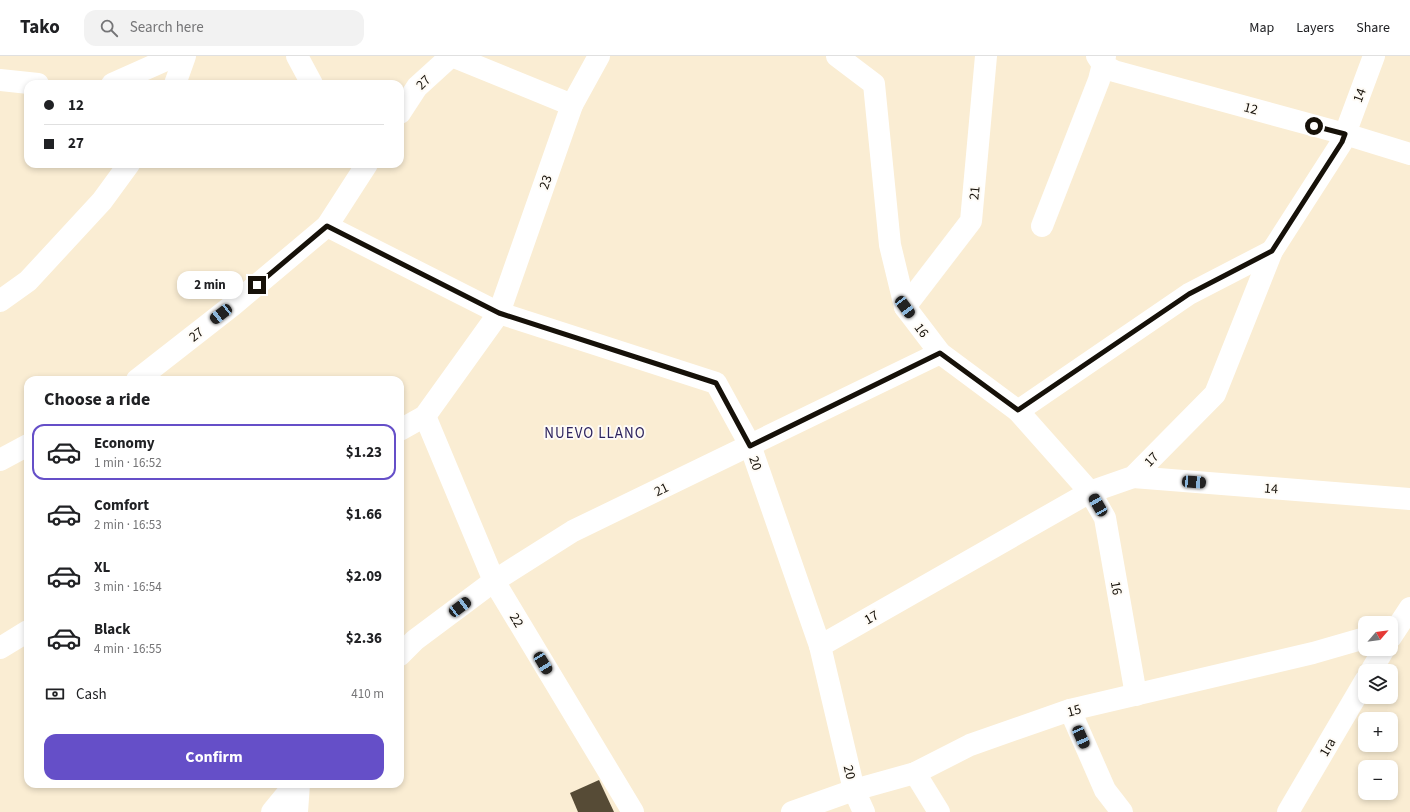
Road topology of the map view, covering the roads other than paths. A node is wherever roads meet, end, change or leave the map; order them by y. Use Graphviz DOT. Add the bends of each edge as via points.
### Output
graph roads {
  1 [pos="175,56"];
  2 [pos="185,56"];
  3 [pos="297,56"];
  4 [pos="452,56"];
  5 [pos="599,56"];
  6 [pos="837,56"];
  7 [pos="986,56"];
  8 [pos="1374,56"];
  9 [pos="1102,59"];
  10 [pos="0,80"];
  11 [pos="121,80"];
  12 [pos="176,80"];
  13 [pos="310,80"];
  14 [pos="24,83"];
  15 [pos="572,105"];
  16 [pos="404,106"];
  17 [pos="1345,134"];
  18 [pos="1410,154"];
  19 [pos="126,168"];
  20 [pos="360,168"];
  21 [pos="327,226"];
  22 [pos="1042,226"];
  23 [pos="1272,251"];
  24 [pos="0,301"];
  25 [pos="905,307"];
  26 [pos="499,313"];
  27 [pos="940,353"];
  28 [pos="142,376"];
  29 [pos="1018,410"];
  30 [pos="425,416"];
  31 [pos="404,428"];
  32 [pos="750,446"];
  33 [pos="24,447"];
  34 [pos="0,460"];
  35 [pos="1133,477"];
  36 [pos="1090,492"];
  37 [pos="1410,499"];
  38 [pos="494,581"];
  39 [pos="1410,608"];
  40 [pos="1398,624"];
  41 [pos="24,633"];
  42 [pos="1358,640"];
  43 [pos="820,646"];
  44 [pos="0,648"];
  45 [pos="404,651"];
  46 [pos="1358,693"];
  47 [pos="1136,695"];
  48 [pos="1070,710"];
  49 [pos="914,773"];
  50 [pos="292,788"];
  51 [pos="299,788"];
  52 [pos="854,790"];
  53 [pos="272,812"];
  54 [pos="297,812"];
  55 [pos="632,812"];
  56 [pos="792,812"];
  57 [pos="864,812"];
  58 [pos="940,812"];
  59 [pos="1122,812"];
  60 [pos="1288,812"];
  1 -- 11 [label="street"];
  2 -- 12 [label="street"];
  3 -- 13 [label="street"];
  4 -- 15 [label="street"];
  4 -- 16 [label="street, 27" via="416,87"];
  5 -- 15 [label="street, 23"];
  6 -- 25 [label="street, 16" via="874,84 890,245"];
  7 -- 25 [label="street, 21" via="971,221"];
  8 -- 17 [label="street, 14"];
  9 -- 17 [label="street, 12" via="1114,71"];
  9 -- 22 [label="street" via="1099,80"];
  10 -- 14 [label="street"];
  15 -- 26 [label="street, 23"];
  17 -- 18 [label="street, 12"];
  17 -- 23 [label="street, 17"];
  19 -- 24 [label="street" via="102,201 33,275"];
  20 -- 21 [label="street, 27"];
  21 -- 26 [label="street, 20"];
  21 -- 28 [label="street, 27" via="233,305"];
  23 -- 29 [label="street" via="1189,294"];
  23 -- 35 [label="street, 17" via="1215,394"];
  25 -- 27 [label="street, 16"];
  26 -- 30 [label="street, 23"];
  26 -- 32 [label="street, 20" via="716,383"];
  27 -- 29 [label="street, 16"];
  27 -- 32 [label="street, 21"];
  29 -- 36 [label="street, 16"];
  30 -- 31 [label="street"];
  30 -- 38 [label="street, 22"];
  32 -- 38 [label="street, 21" via="573,531"];
  32 -- 43 [label="street, 20"];
  33 -- 34 [label="street"];
  35 -- 36 [label="street, 17"];
  35 -- 37 [label="street, 14"];
  36 -- 43 [label="street, 17"];
  36 -- 47 [label="street, 16" via="1105,518"];
  38 -- 45 [label="street, 21"];
  38 -- 55 [label="street, 22"];
  39 -- 40 [label="street"];
  41 -- 44 [label="street"];
  42 -- 47 [label="street, 15"];
  43 -- 52 [label="street, 20"];
  46 -- 60 [label="street, 1ra"];
  47 -- 48 [label="street, 15"];
  48 -- 49 [label="street, 15" via="970,745"];
  48 -- 59 [label="street" via="1105,790"];
  49 -- 52 [label="street, 15"];
  49 -- 58 [label="street"];
  50 -- 53 [label="street"];
  51 -- 54 [label="street"];
  52 -- 56 [label="street, 15"];
  52 -- 57 [label="street, 20"];
}
